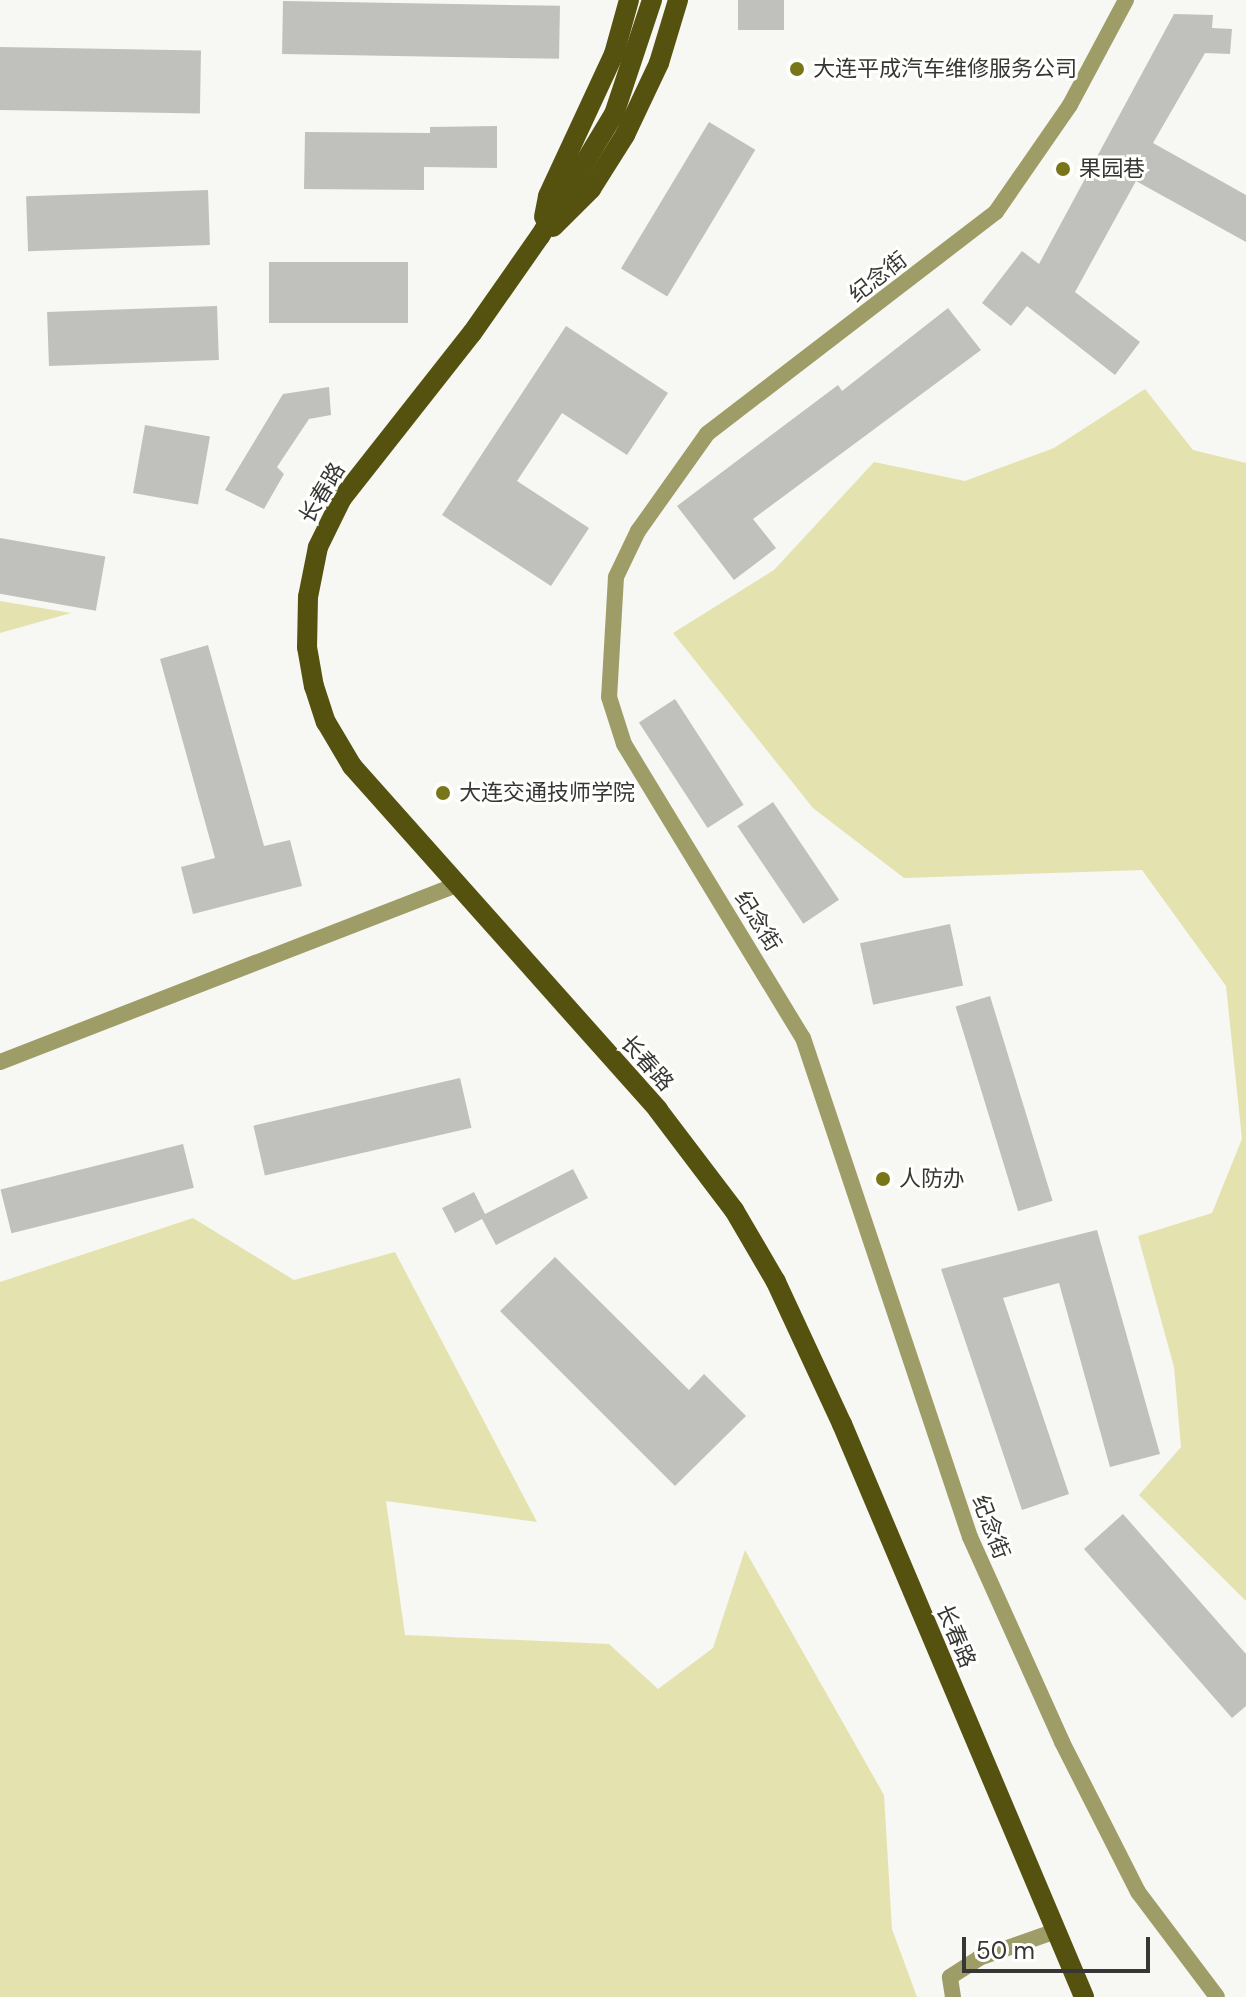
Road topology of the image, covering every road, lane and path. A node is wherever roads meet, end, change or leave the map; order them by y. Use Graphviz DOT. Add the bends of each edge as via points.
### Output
graph roads {
  1 [pos="629,0"];
  2 [pos="652,0"];
  3 [pos="678,0"];
  4 [pos="1126,0"];
  5 [pos="540,236"];
  6 [pos="453,886"];
  7 [pos="0,1062"];
  8 [pos="1053,1932"];
  9 [pos="953,1997"];
  10 [pos="1084,1997"];
  11 [pos="1217,1997"];
  1 -- 5 [label="main road, 长春路" via="614,54 548,196"];
  2 -- 5 [label="main road, 长春路" via="614,114"];
  3 -- 5 [label="main road, 长春路" via="659,63 625,135 591,189"];
  4 -- 11 [label="street, 纪念街" via="1070,105 996,212 707,434 638,531 616,577 609,697 624,744 803,1038 970,1537 1042,1700 1138,1892"];
  5 -- 6 [label="main road, 长春路" via="472,333 342,498 318,547 308,597 307,647 326,722 352,766"];
  6 -- 7 [label="street"];
  6 -- 8 [label="main road, 长春路" via="658,1110 734,1210 776,1282 842,1424"];
  8 -- 9 [label="street" via="979,1958 950,1977"];
  8 -- 10 [label="main road, 长春路"];
}
